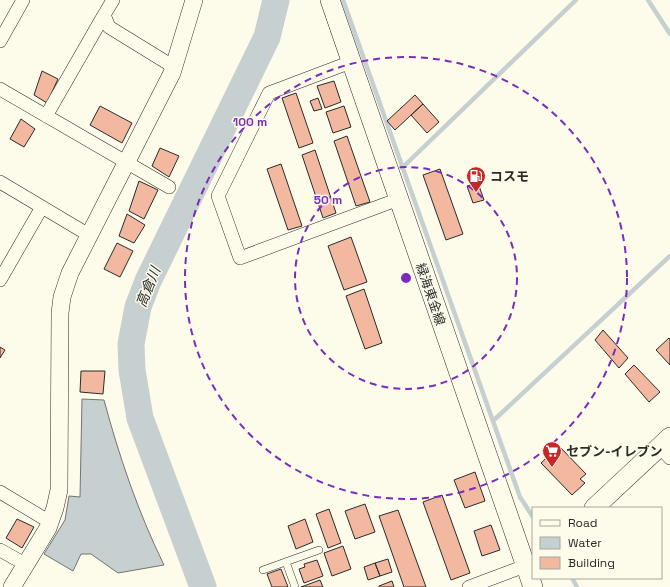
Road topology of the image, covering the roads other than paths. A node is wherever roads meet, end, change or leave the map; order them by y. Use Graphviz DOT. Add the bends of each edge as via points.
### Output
graph roads {
  1 [pos="24,0"];
  2 [pos="113,0"];
  3 [pos="194,0"];
  4 [pos="330,0"];
  5 [pos="104,15"];
  6 [pos="0,41"];
  7 [pos="352,62"];
  8 [pos="174,67"];
  9 [pos="0,89"];
  10 [pos="46,116"];
  11 [pos="126,162"];
  12 [pos="0,182"];
  13 [pos="169,187"];
  14 [pos="399,200"];
  15 [pos="42,207"];
  16 [pos="89,235"];
  17 [pos="0,280"];
  18 [pos="666,447"];
  19 [pos="0,492"];
  20 [pos="595,507"];
  21 [pos="50,522"];
  22 [pos="0,550"];
  23 [pos="319,550"];
  24 [pos="286,562"];
  25 [pos="25,564"];
  26 [pos="529,564"];
  27 [pos="263,570"];
  28 [pos="12,587"];
  29 [pos="295,587"];
  30 [pos="469,587"];
  31 [pos="533,587"];
  1 -- 6 [label="street"];
  2 -- 5 [label="street"];
  3 -- 8 [label="street"];
  4 -- 7 [label="main road, 緑海東金線"];
  5 -- 8 [label="street" via="109,27"];
  5 -- 10 [label="street"];
  7 -- 14 [label="main road, 緑海東金線"];
  7 -- 14 [label="street" via="269,93 218,196 240,258"];
  8 -- 11 [label="street"];
  9 -- 10 [label="street"];
  10 -- 11 [label="street"];
  11 -- 13 [label="street"];
  11 -- 16 [label="street"];
  12 -- 15 [label="street"];
  14 -- 26 [label="main road, 緑海東金線"];
  15 -- 16 [label="street"];
  15 -- 17 [label="street"];
  16 -- 21 [label="street" via="70,273 60,313 59,490"];
  18 -- 20 [label="main road"];
  19 -- 21 [label="street"];
  21 -- 25 [label="street"];
  22 -- 25 [label="street"];
  23 -- 24 [label="lane"];
  24 -- 27 [label="lane"];
  24 -- 29 [label="lane"];
  25 -- 28 [label="street"];
  26 -- 30 [label="street"];
  26 -- 31 [label="main road, 緑海東金線"];
}
